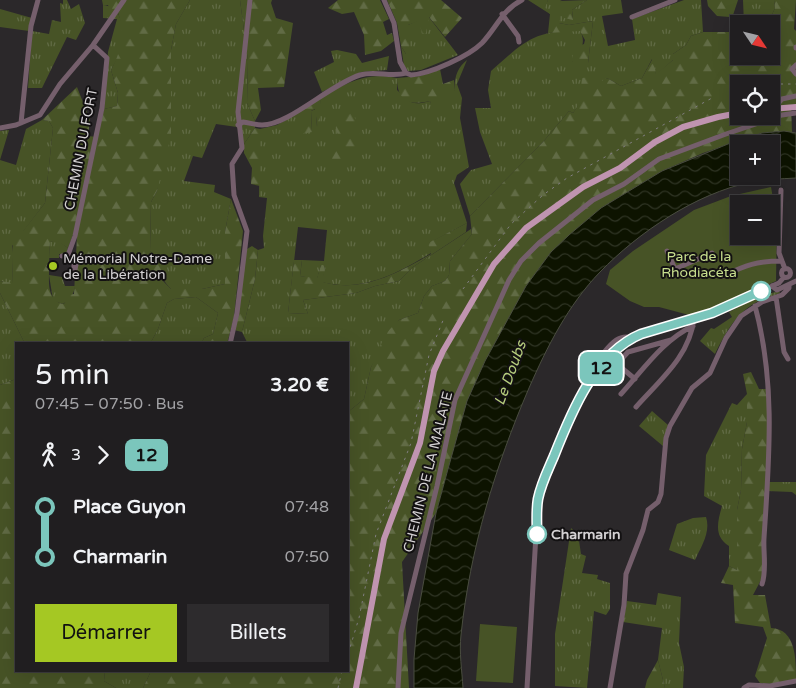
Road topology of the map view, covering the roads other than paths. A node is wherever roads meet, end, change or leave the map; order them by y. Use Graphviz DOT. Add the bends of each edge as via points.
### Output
graph roads {
  1 [pos="38,0"];
  2 [pos="124,0"];
  3 [pos="250,0"];
  4 [pos="384,0"];
  5 [pos="522,0"];
  6 [pos="675,0"];
  7 [pos="502,14"];
  8 [pos="632,17"];
  9 [pos="519,42"];
  10 [pos="93,44"];
  11 [pos="796,65"];
  12 [pos="406,73"];
  13 [pos="796,74"];
  14 [pos="796,96"];
  15 [pos="780,101"];
  16 [pos="796,107"];
  17 [pos="780,108"];
  18 [pos="796,113"];
  19 [pos="730,115"];
  20 [pos="21,123"];
  21 [pos="238,125"];
  22 [pos="0,128"];
  23 [pos="781,190"];
  24 [pos="667,250"];
  25 [pos="712,252"];
  26 [pos="62,256"];
  27 [pos="782,261"];
  28 [pos="785,269"];
  29 [pos="793,272"];
  30 [pos="723,276"];
  31 [pos="784,277"];
  32 [pos="796,281"];
  33 [pos="789,285"];
  34 [pos="772,286"];
  35 [pos="776,297"];
  36 [pos="754,306"];
  37 [pos="694,318"];
  38 [pos="693,326"];
  39 [pos="632,338"];
  40 [pos="671,340"];
  41 [pos="230,342"];
  42 [pos="600,357"];
  43 [pos="788,359"];
  44 [pos="617,364"];
  45 [pos="607,376"];
  46 [pos="634,379"];
  47 [pos="621,394"];
  48 [pos="636,407"];
  49 [pos="762,584"];
  50 [pos="796,681"];
  51 [pos="747,686"];
  52 [pos="356,688"];
  53 [pos="398,688"];
  54 [pos="527,688"];
  55 [pos="610,688"];
  1 -- 20 [label="street" via="31,26"];
  2 -- 10 [label="street"];
  3 -- 21 [label="street"];
  4 -- 12 [label="street" via="394,23 400,62"];
  5 -- 7 [label="street"];
  6 -- 8 [label="street"];
  7 -- 9 [label="street"];
  7 -- 12 [label="street" via="490,34 471,53 415,75"];
  10 -- 20 [label="street" via="60,84 40,115"];
  10 -- 26 [label="street, CHEMIN DU FORT" via="107,58 102,108 78,224 68,255"];
  11 -- 13 [label="street" via="792,69"];
  12 -- 21 [label="street" via="362,75 333,88 281,121"];
  14 -- 15 [label="street"];
  16 -- 17 [label="main road"];
  18 -- 53 [label="street, CHEMIN DE LA MALATE" via="659,159 624,184 593,200 539,243 517,268 455,400 401,633"];
  19 -- 52 [label="main road" via="683,127 655,142 620,168 583,187 519,234 494,264 434,370 420,443 384,539"];
  20 -- 22 [label="street"];
  21 -- 41 [label="street" via="242,148 232,164 234,195 247,231"];
  23 -- 27 [label="street" via="779,254"];
  24 -- 25 [label="street" via="675,269"];
  27 -- 28 [label="street"];
  27 -- 30 [label="street" via="749,263"];
  28 -- 29 [label="street"];
  28 -- 31 [label="street" via="782,272"];
  29 -- 31 [label="street"];
  31 -- 34 [label="street"];
  32 -- 33 [label="street"];
  33 -- 34 [label="street" via="776,290"];
  33 -- 35 [label="street"];
  34 -- 37 [label="street"];
  35 -- 36 [label="street"];
  35 -- 43 [label="street" via="784,352"];
  36 -- 49 [label="street" via="769,386 768,486"];
  36 -- 55 [label="street" via="736,322 712,368 704,380 692,388 670,426 661,494 658,502 648,510 626,574"];
  37 -- 38 [label="street"];
  37 -- 39 [label="street"];
  38 -- 40 [label="street"];
  38 -- 48 [label="street" via="681,357"];
  39 -- 42 [label="street" via="622,336"];
  39 -- 54 [label="street" via="616,351 584,391 569,417 541,487"];
  40 -- 44 [label="street" via="628,352"];
  40 -- 46 [label="street"];
  44 -- 45 [label="street"];
  44 -- 46 [label="street"];
  46 -- 47 [label="street"];
  50 -- 51 [label="street"];
}
